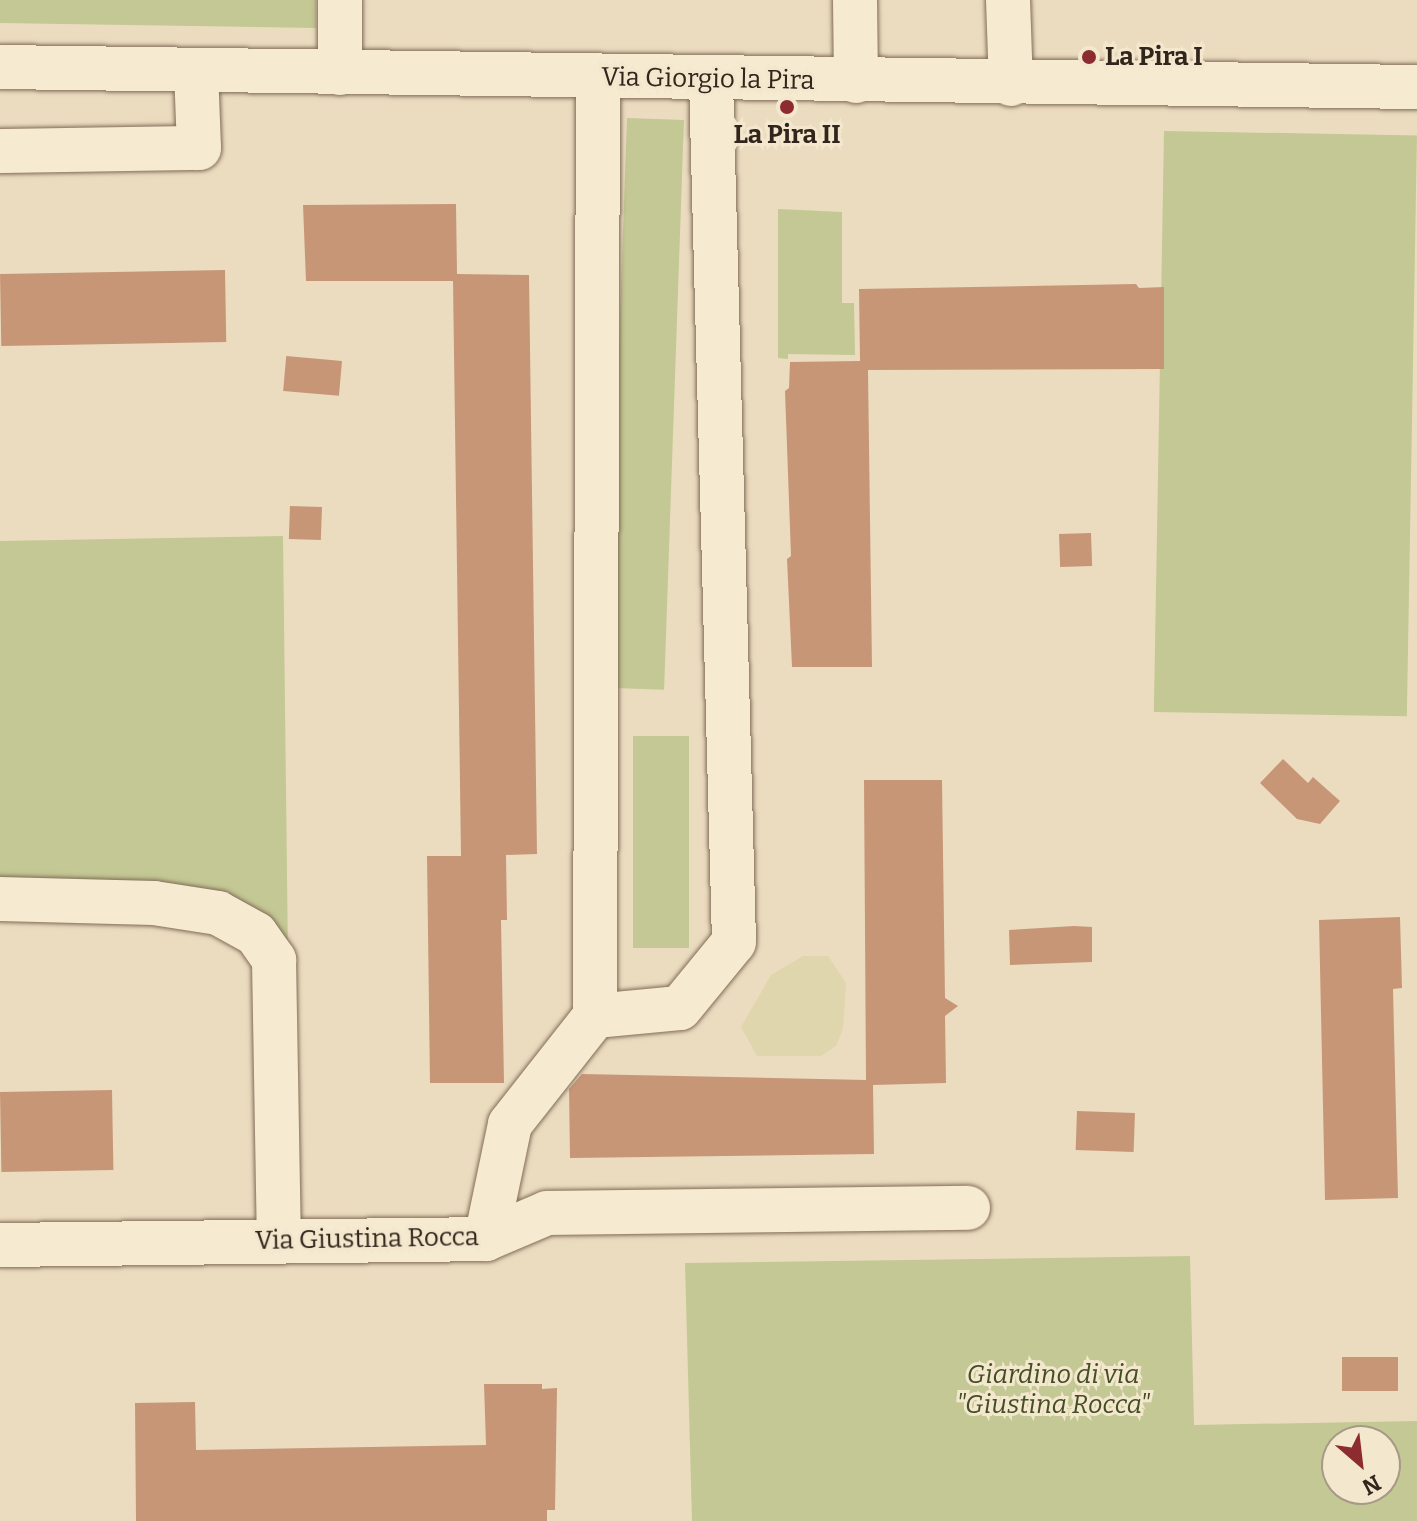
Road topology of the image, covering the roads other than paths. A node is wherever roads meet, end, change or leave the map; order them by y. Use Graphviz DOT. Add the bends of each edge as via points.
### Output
graph roads {
  1 [pos="340,0"];
  2 [pos="855,0"];
  3 [pos="1008,0"];
  4 [pos="0,67"];
  5 [pos="196,71"];
  6 [pos="340,73"];
  7 [pos="598,77"];
  8 [pos="711,79"];
  9 [pos="856,81"];
  10 [pos="1011,84"];
  11 [pos="1417,87"];
  12 [pos="0,151"];
  13 [pos="0,899"];
  14 [pos="595,1016"];
  15 [pos="968,1208"];
  16 [pos="486,1239"];
  17 [pos="279,1240"];
  18 [pos="0,1245"];
  1 -- 6 [label="street"];
  2 -- 9 [label="street"];
  3 -- 10 [label="street"];
  4 -- 5 [label="street, Via Giorgio la Pira"];
  5 -- 6 [label="street, Via Giorgio la Pira"];
  5 -- 12 [label="street" via="199,148"];
  6 -- 7 [label="street, Via Giorgio la Pira"];
  7 -- 8 [label="street, Via Giorgio la Pira"];
  7 -- 14 [label="street"];
  8 -- 9 [label="street, Via Giorgio la Pira"];
  8 -- 14 [label="street" via="734,942 680,1008"];
  9 -- 10 [label="street, Via Giorgio la Pira"];
  10 -- 11 [label="street, Via Giorgio la Pira"];
  13 -- 17 [label="street" via="154,903 218,913 256,934 274,960"];
  14 -- 16 [label="street" via="510,1124"];
  15 -- 16 [label="street, Via Giustina Rocca" via="547,1213"];
  16 -- 17 [label="street, Via Giustina Rocca"];
  17 -- 18 [label="street, Via Giustina Rocca"];
}
